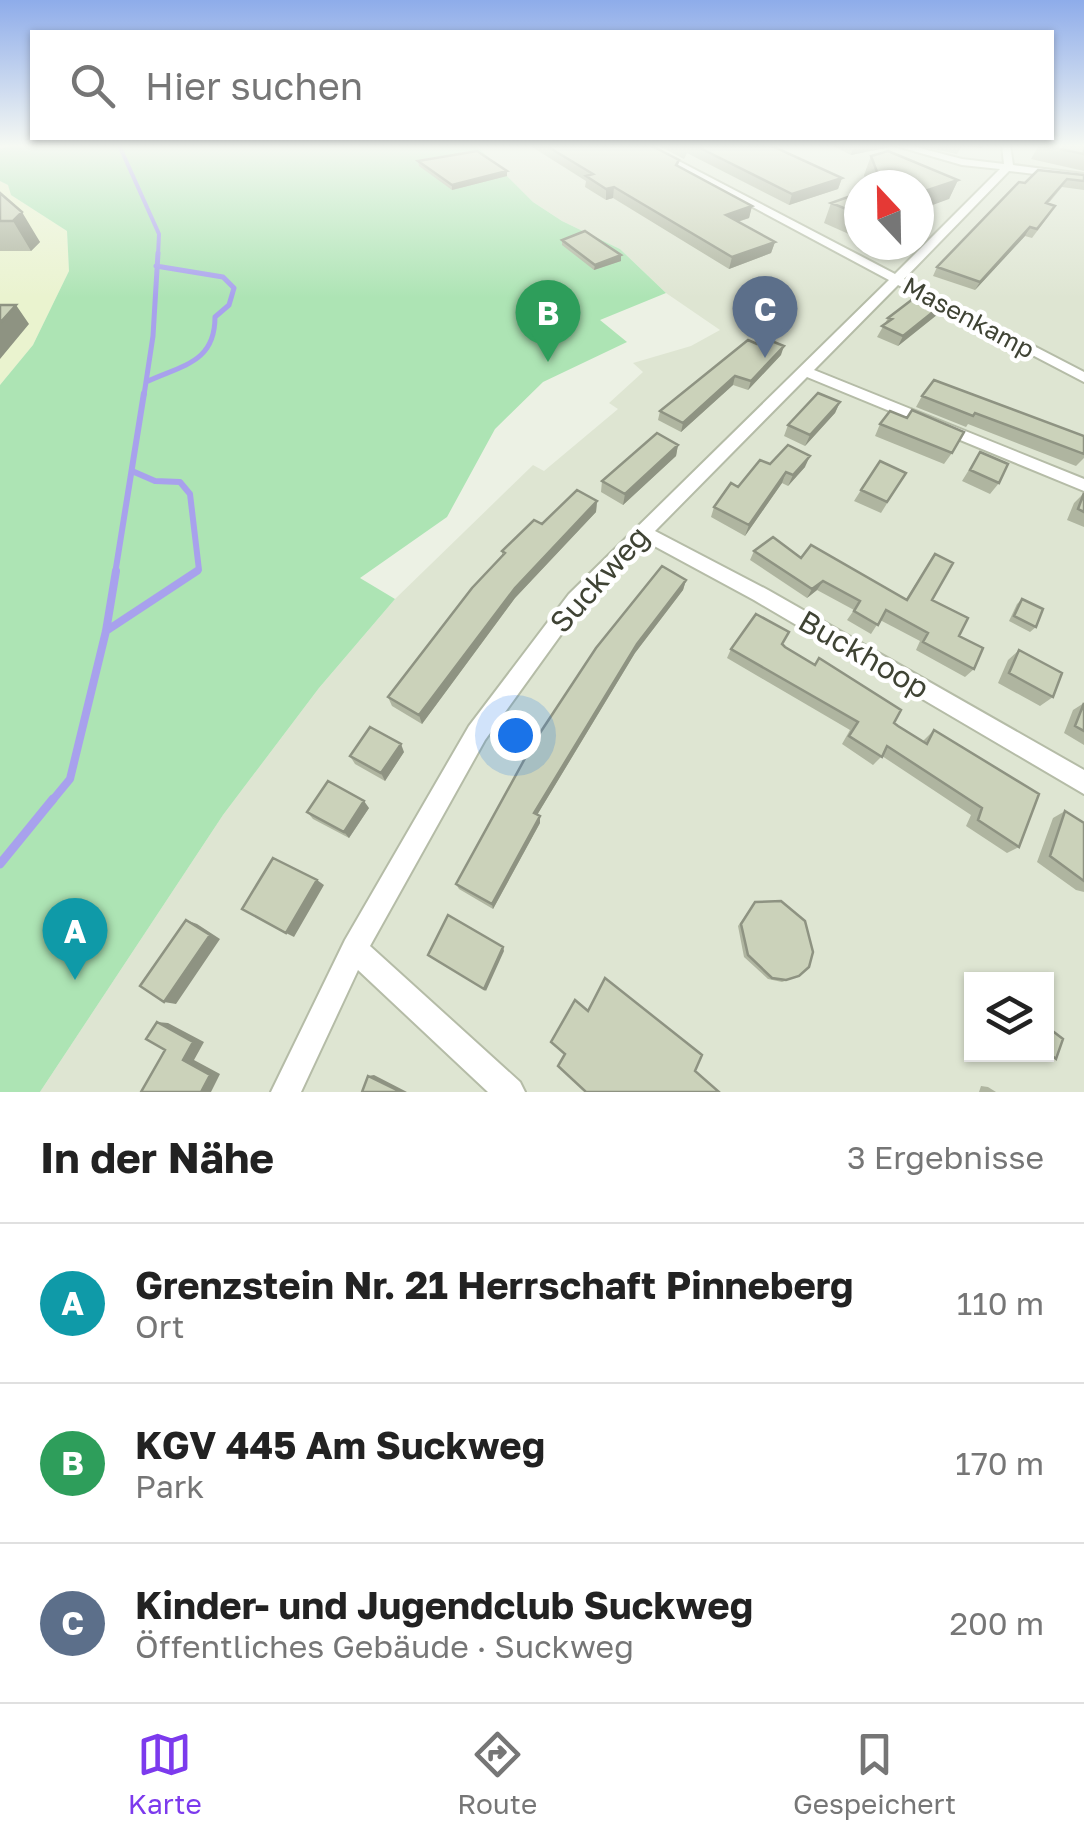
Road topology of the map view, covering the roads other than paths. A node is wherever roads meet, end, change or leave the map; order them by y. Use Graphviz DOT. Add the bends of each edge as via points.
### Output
graph roads {
  1 [pos="739,196"];
  2 [pos="980,196"];
  3 [pos="898,279"];
  4 [pos="805,371"];
  5 [pos="1084,378"];
  6 [pos="1084,485"];
  7 [pos="641,531"];
  8 [pos="1084,783"];
  9 [pos="354,949"];
  10 [pos="286,1092"];
  11 [pos="510,1092"];
  1 -- 3 [label="street, Masenkamp"];
  2 -- 3 [label="street, Suckweg"];
  3 -- 4 [label="street, Suckweg"];
  3 -- 5 [label="street, Masenkamp"];
  4 -- 6 [label="street"];
  4 -- 7 [label="street, Suckweg"];
  7 -- 8 [label="street, Buckhoop"];
  7 -- 9 [label="street, Suckweg" via="576,599 477,734"];
  9 -- 10 [label="street, Suckweg"];
  9 -- 11 [label="street"];
}
